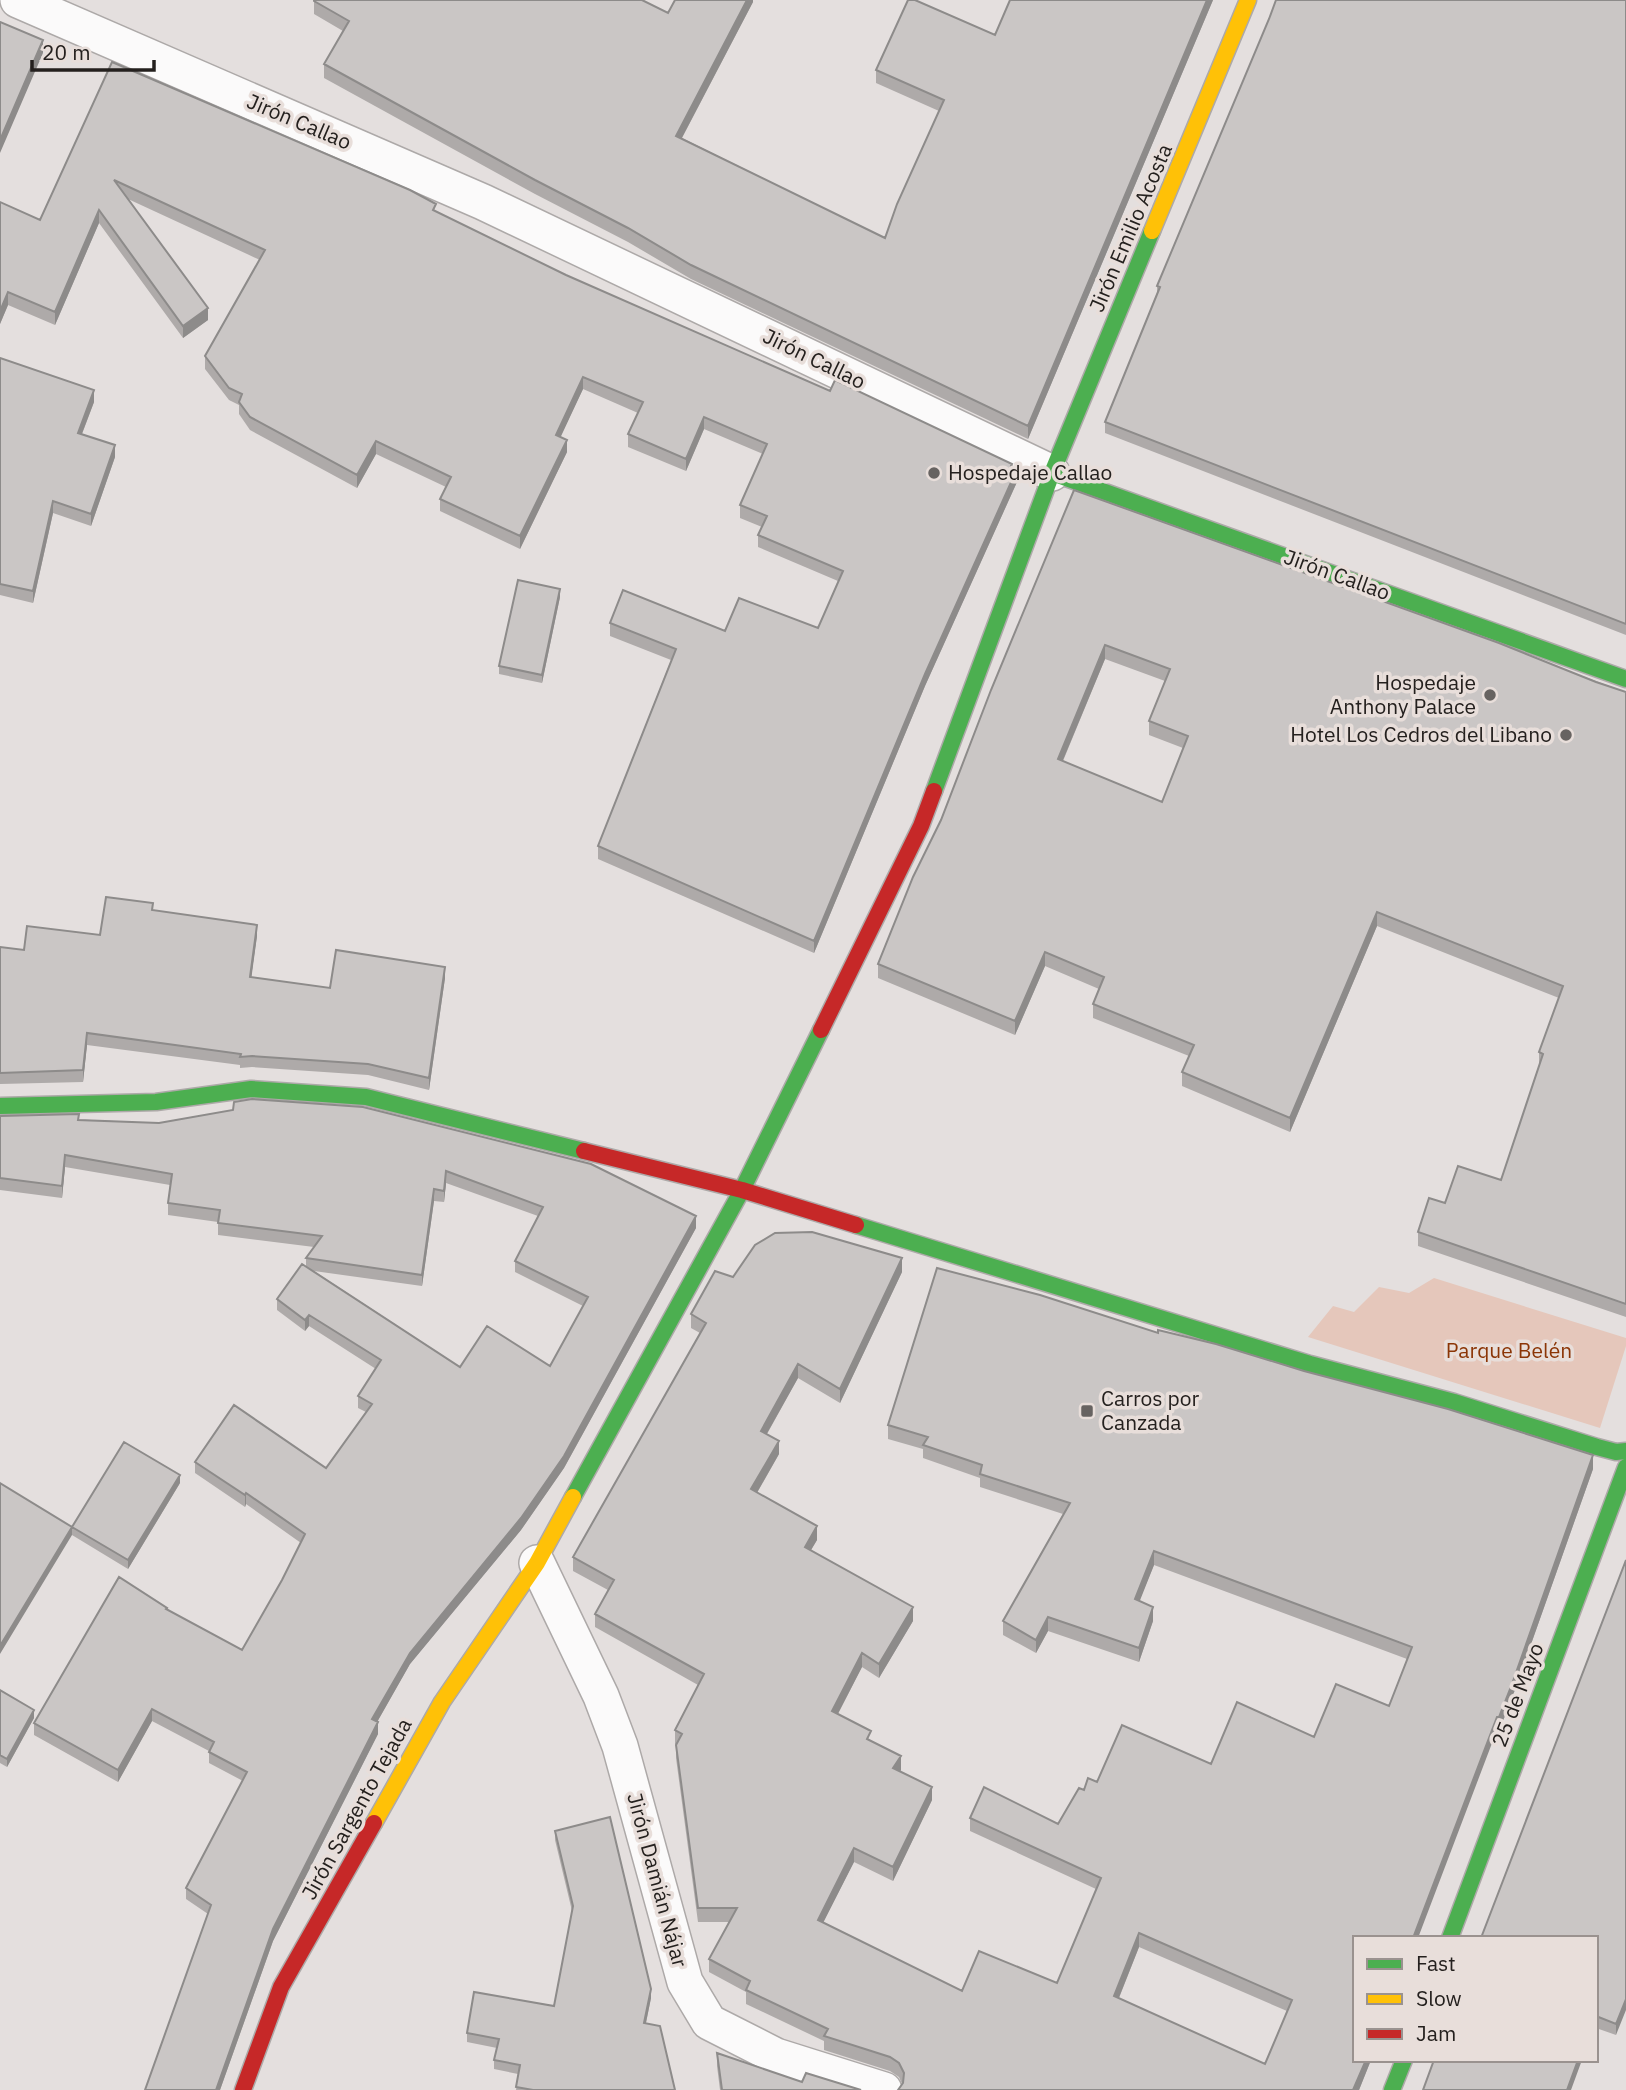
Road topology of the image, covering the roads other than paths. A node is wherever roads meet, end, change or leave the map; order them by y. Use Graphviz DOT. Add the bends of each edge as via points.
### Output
graph roads {
  1 [pos="18,0"];
  2 [pos="1248,0"];
  3 [pos="1052,473"];
  4 [pos="1626,679"];
  5 [pos="0,1106"];
  6 [pos="742,1190"];
  7 [pos="1626,1451"];
  8 [pos="1626,1468"];
  9 [pos="537,1563"];
  10 [pos="1451,1936"];
  11 [pos="1403,2062"];
  12 [pos="243,2090"];
  13 [pos="884,2090"];
  14 [pos="1392,2090"];
  1 -- 3 [label="street, Jirón Callao" via="483,202"];
  2 -- 3 [label="street, Jirón Emilio Acosta"];
  3 -- 4 [label="street, Jirón Callao"];
  3 -- 6 [label="street, Jirón Emilio Acosta" via="921,826"];
  5 -- 6 [label="street" via="156,1102 251,1089 366,1097"];
  6 -- 7 [label="street" via="1310,1364 1454,1402 1597,1447"];
  6 -- 9 [label="street, Jirón Sargento Tejada"];
  8 -- 10 [label="street, 25 de Mayo"];
  9 -- 12 [label="street, Jirón Sargento Tejada" via="442,1702 281,1987"];
  9 -- 13 [label="street, Jirón Damián Nájar" via="620,1746 685,1982 709,2022 776,2056"];
  11 -- 14 [label="street"];
}
